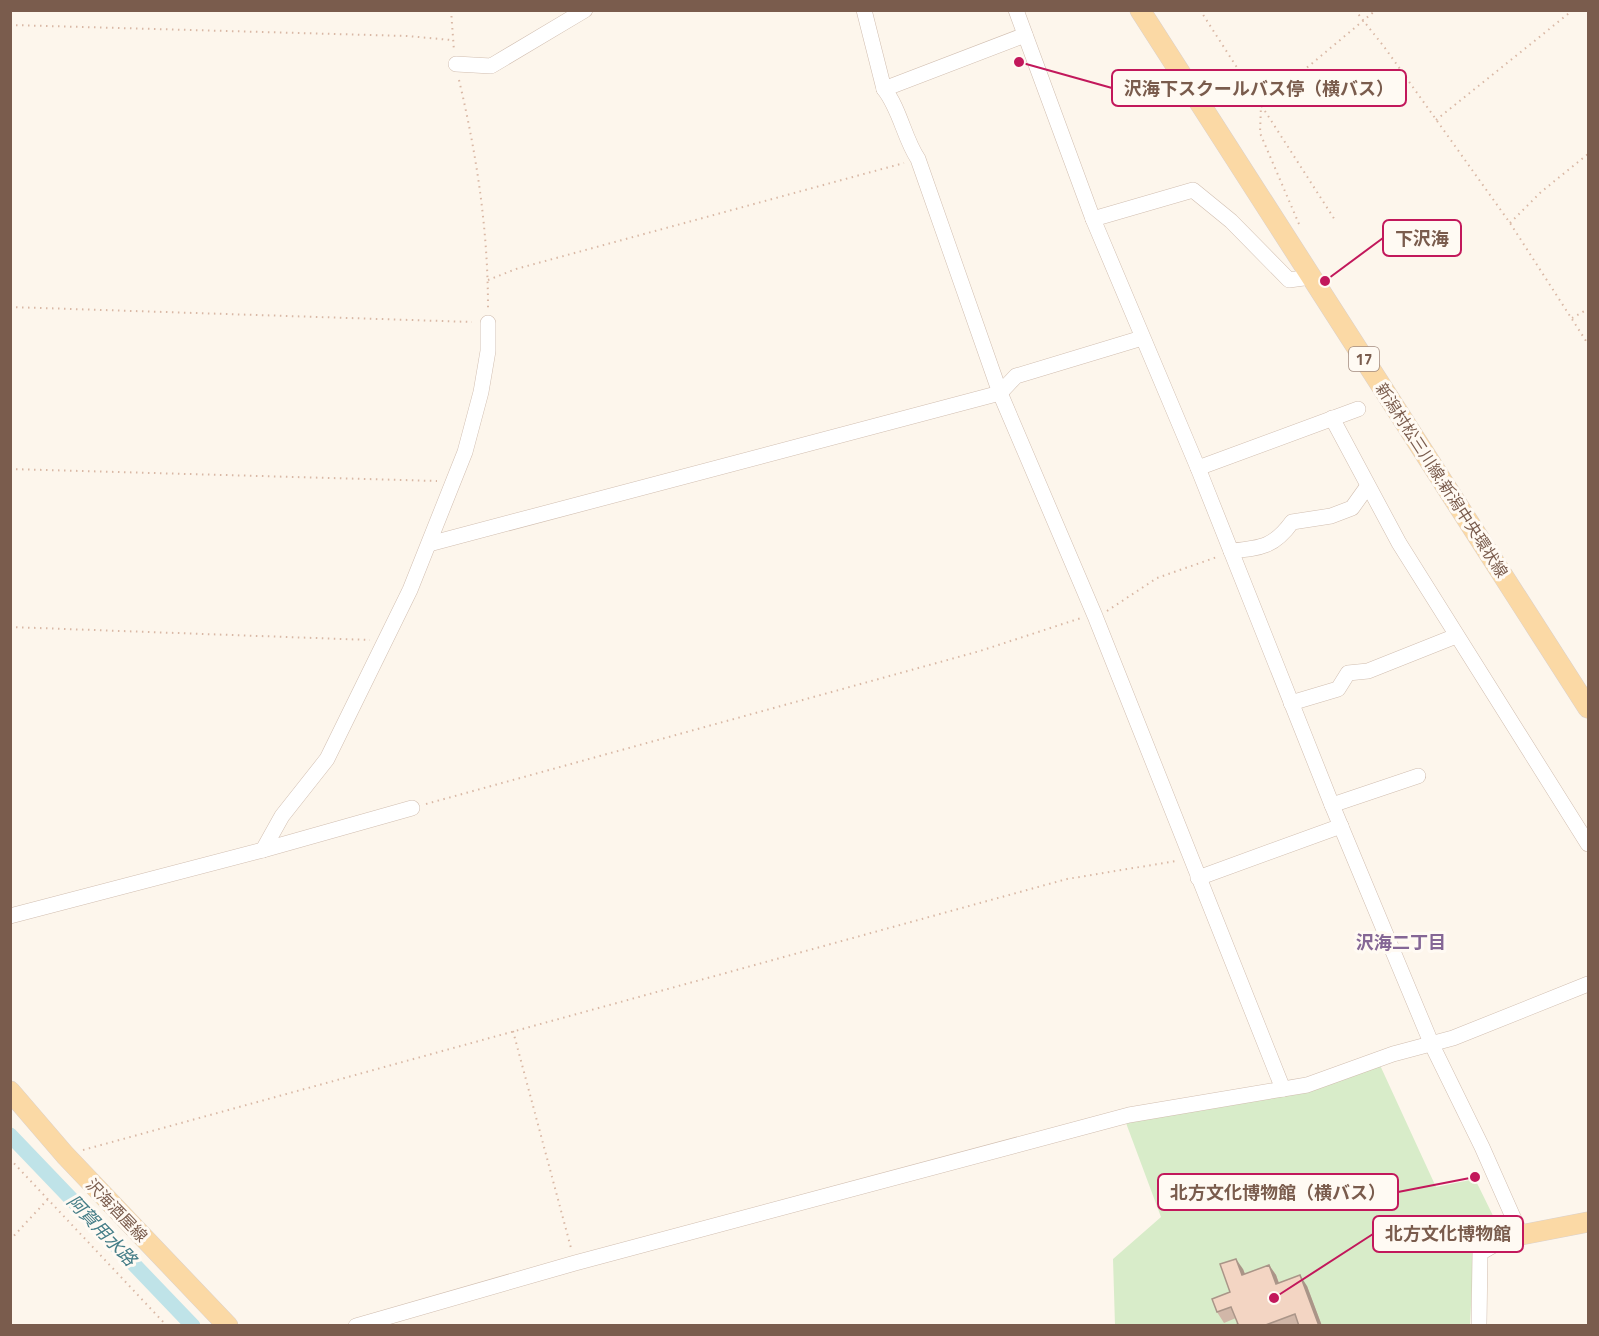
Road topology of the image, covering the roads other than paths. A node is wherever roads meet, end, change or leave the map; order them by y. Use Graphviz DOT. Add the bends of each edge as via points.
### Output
graph roads {
  1 [pos="585,10"];
  2 [pos="864,10"];
  3 [pos="1017,10"];
  4 [pos="1140,10"];
  5 [pos="1024,35"];
  6 [pos="456,64"];
  7 [pos="884,89"];
  8 [pos="1093,219"];
  9 [pos="1311,277"];
  10 [pos="488,322"];
  11 [pos="1142,338"];
  12 [pos="1000,393"];
  13 [pos="1358,409"];
  14 [pos="1332,418"];
  15 [pos="1198,468"];
  16 [pos="1367,487"];
  17 [pos="429,544"];
  18 [pos="1231,551"];
  19 [pos="1456,636"];
  20 [pos="1291,703"];
  21 [pos="1588,708"];
  22 [pos="1418,776"];
  23 [pos="1332,805"];
  24 [pos="412,807"];
  25 [pos="1341,826"];
  26 [pos="1588,843"];
  27 [pos="263,850"];
  28 [pos="1198,878"];
  29 [pos="10,916"];
  30 [pos="1588,984"];
  31 [pos="1432,1045"];
  32 [pos="1283,1089"];
  33 [pos="10,1091"];
  34 [pos="1588,1222"];
  35 [pos="1521,1235"];
  36 [pos="228,1326"];
  37 [pos="356,1326"];
  38 [pos="1479,1326"];
  1 -- 6 [label="street" via="492,66"];
  2 -- 7 [label="street"];
  3 -- 5 [label="street"];
  4 -- 9 [label="main road, 新潟村松三川線;新潟中央環状線 / 17"];
  5 -- 7 [label="street"];
  5 -- 8 [label="street"];
  7 -- 12 [label="street" via="918,159"];
  8 -- 9 [label="street" via="1193,190 1231,221 1289,280"];
  8 -- 11 [label="street"];
  9 -- 21 [label="main road, 新潟村松三川線;新潟中央環状線 / 17"];
  10 -- 17 [label="street" via="481,392 465,452"];
  11 -- 12 [label="street" via="1016,376"];
  11 -- 15 [label="street"];
  12 -- 17 [label="street"];
  12 -- 28 [label="street" via="1095,616"];
  13 -- 14 [label="street"];
  14 -- 15 [label="street"];
  14 -- 16 [label="street"];
  15 -- 18 [label="street"];
  16 -- 18 [label="street" via="1352,508 1331,516 1292,522 1279,540"];
  16 -- 19 [label="street"];
  17 -- 27 [label="street" via="327,759 282,816"];
  18 -- 20 [label="street"];
  19 -- 20 [label="street" via="1368,671 1348,674 1338,688"];
  19 -- 26 [label="street"];
  20 -- 23 [label="street"];
  22 -- 23 [label="street"];
  23 -- 25 [label="street"];
  24 -- 27 [label="street"];
  25 -- 28 [label="street"];
  25 -- 31 [label="street"];
  27 -- 29 [label="street"];
  28 -- 32 [label="street"];
  30 -- 31 [label="street"];
  31 -- 32 [label="street"];
  31 -- 35 [label="street"];
  32 -- 37 [label="street" via="1129,1115 575,1263"];
  33 -- 36 [label="main road, 沢海酒屋線" via="65,1155"];
  34 -- 35 [label="main road"];
  35 -- 38 [label="street" via="1508,1237 1480,1253"];
}
